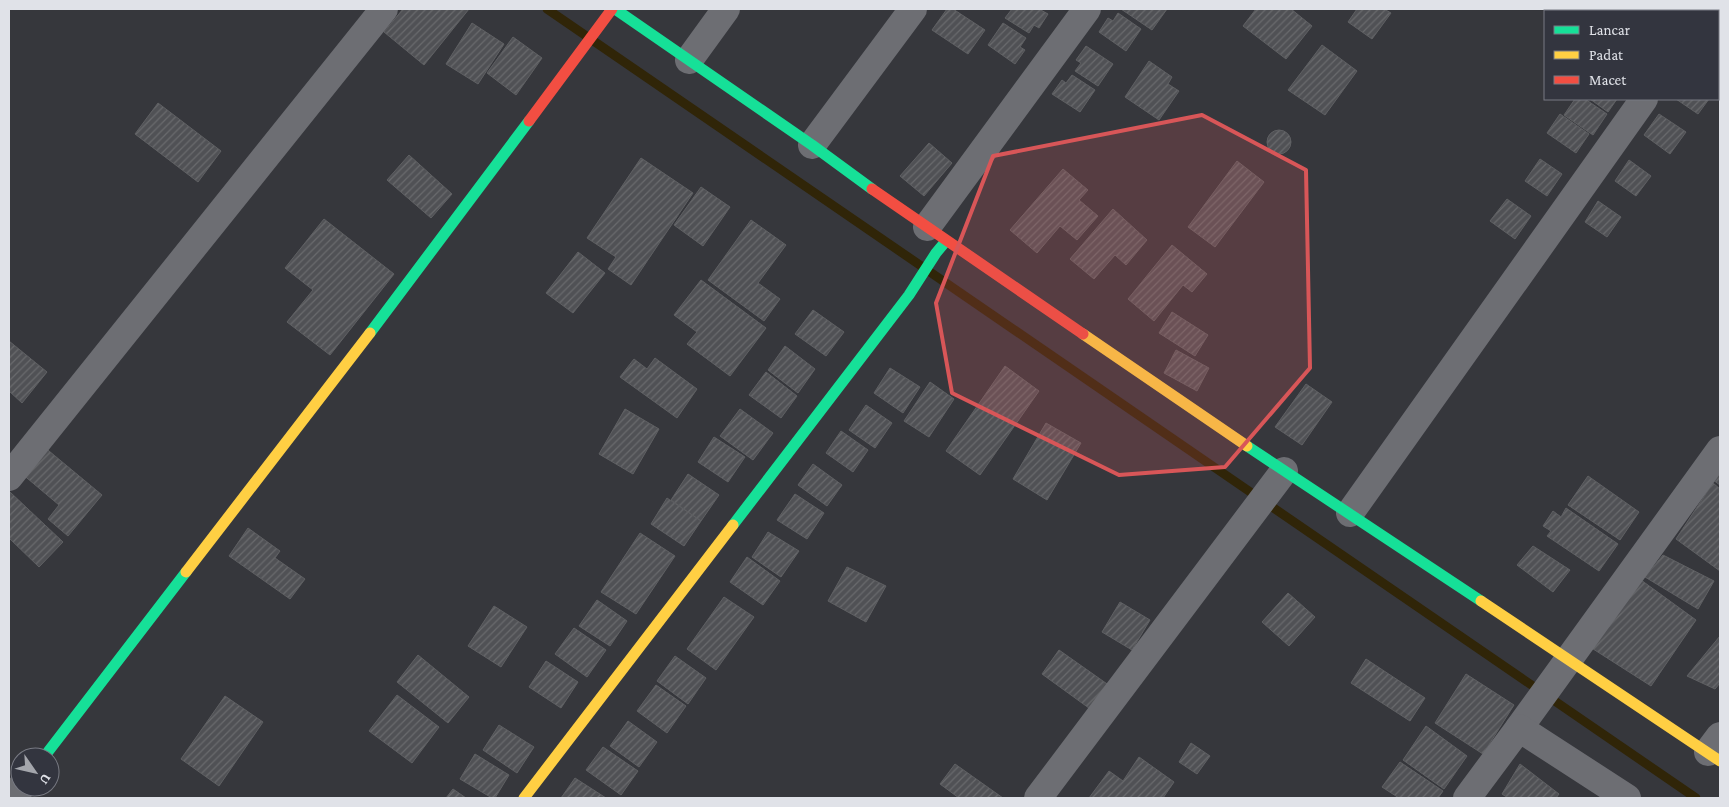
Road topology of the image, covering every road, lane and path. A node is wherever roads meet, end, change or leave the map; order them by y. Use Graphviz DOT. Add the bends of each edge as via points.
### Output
graph roads {
  1 [pos="384,9"];
  2 [pos="614,9"];
  3 [pos="726,9"];
  4 [pos="912,9"];
  5 [pos="1087,9"];
  6 [pos="689,60"];
  7 [pos="1643,100"];
  8 [pos="812,145"];
  9 [pos="936,234"];
  10 [pos="1720,450"];
  11 [pos="9,476"];
  12 [pos="1276,481"];
  13 [pos="1350,513"];
  14 [pos="1564,668"];
  15 [pos="1523,722"];
  16 [pos="52,747"];
  17 [pos="1716,750"];
  18 [pos="524,798"];
  19 [pos="1038,798"];
  20 [pos="1467,798"];
  21 [pos="1627,798"];
  1 -- 11 [label="street"];
  2 -- 6 [label="street"];
  2 -- 16 [label="street"];
  3 -- 6 [label="street"];
  4 -- 8 [label="street"];
  5 -- 9 [label="street"];
  6 -- 8 [label="street"];
  7 -- 13 [label="street"];
  8 -- 9 [label="street"];
  9 -- 12 [label="street"];
  9 -- 18 [label="street" via="936,253 909,295"];
  10 -- 14 [label="street"];
  12 -- 13 [label="street"];
  12 -- 19 [label="street"];
  13 -- 14 [label="street"];
  14 -- 15 [label="street"];
  14 -- 17 [label="street"];
  15 -- 20 [label="street"];
  15 -- 21 [label="street"];
}
